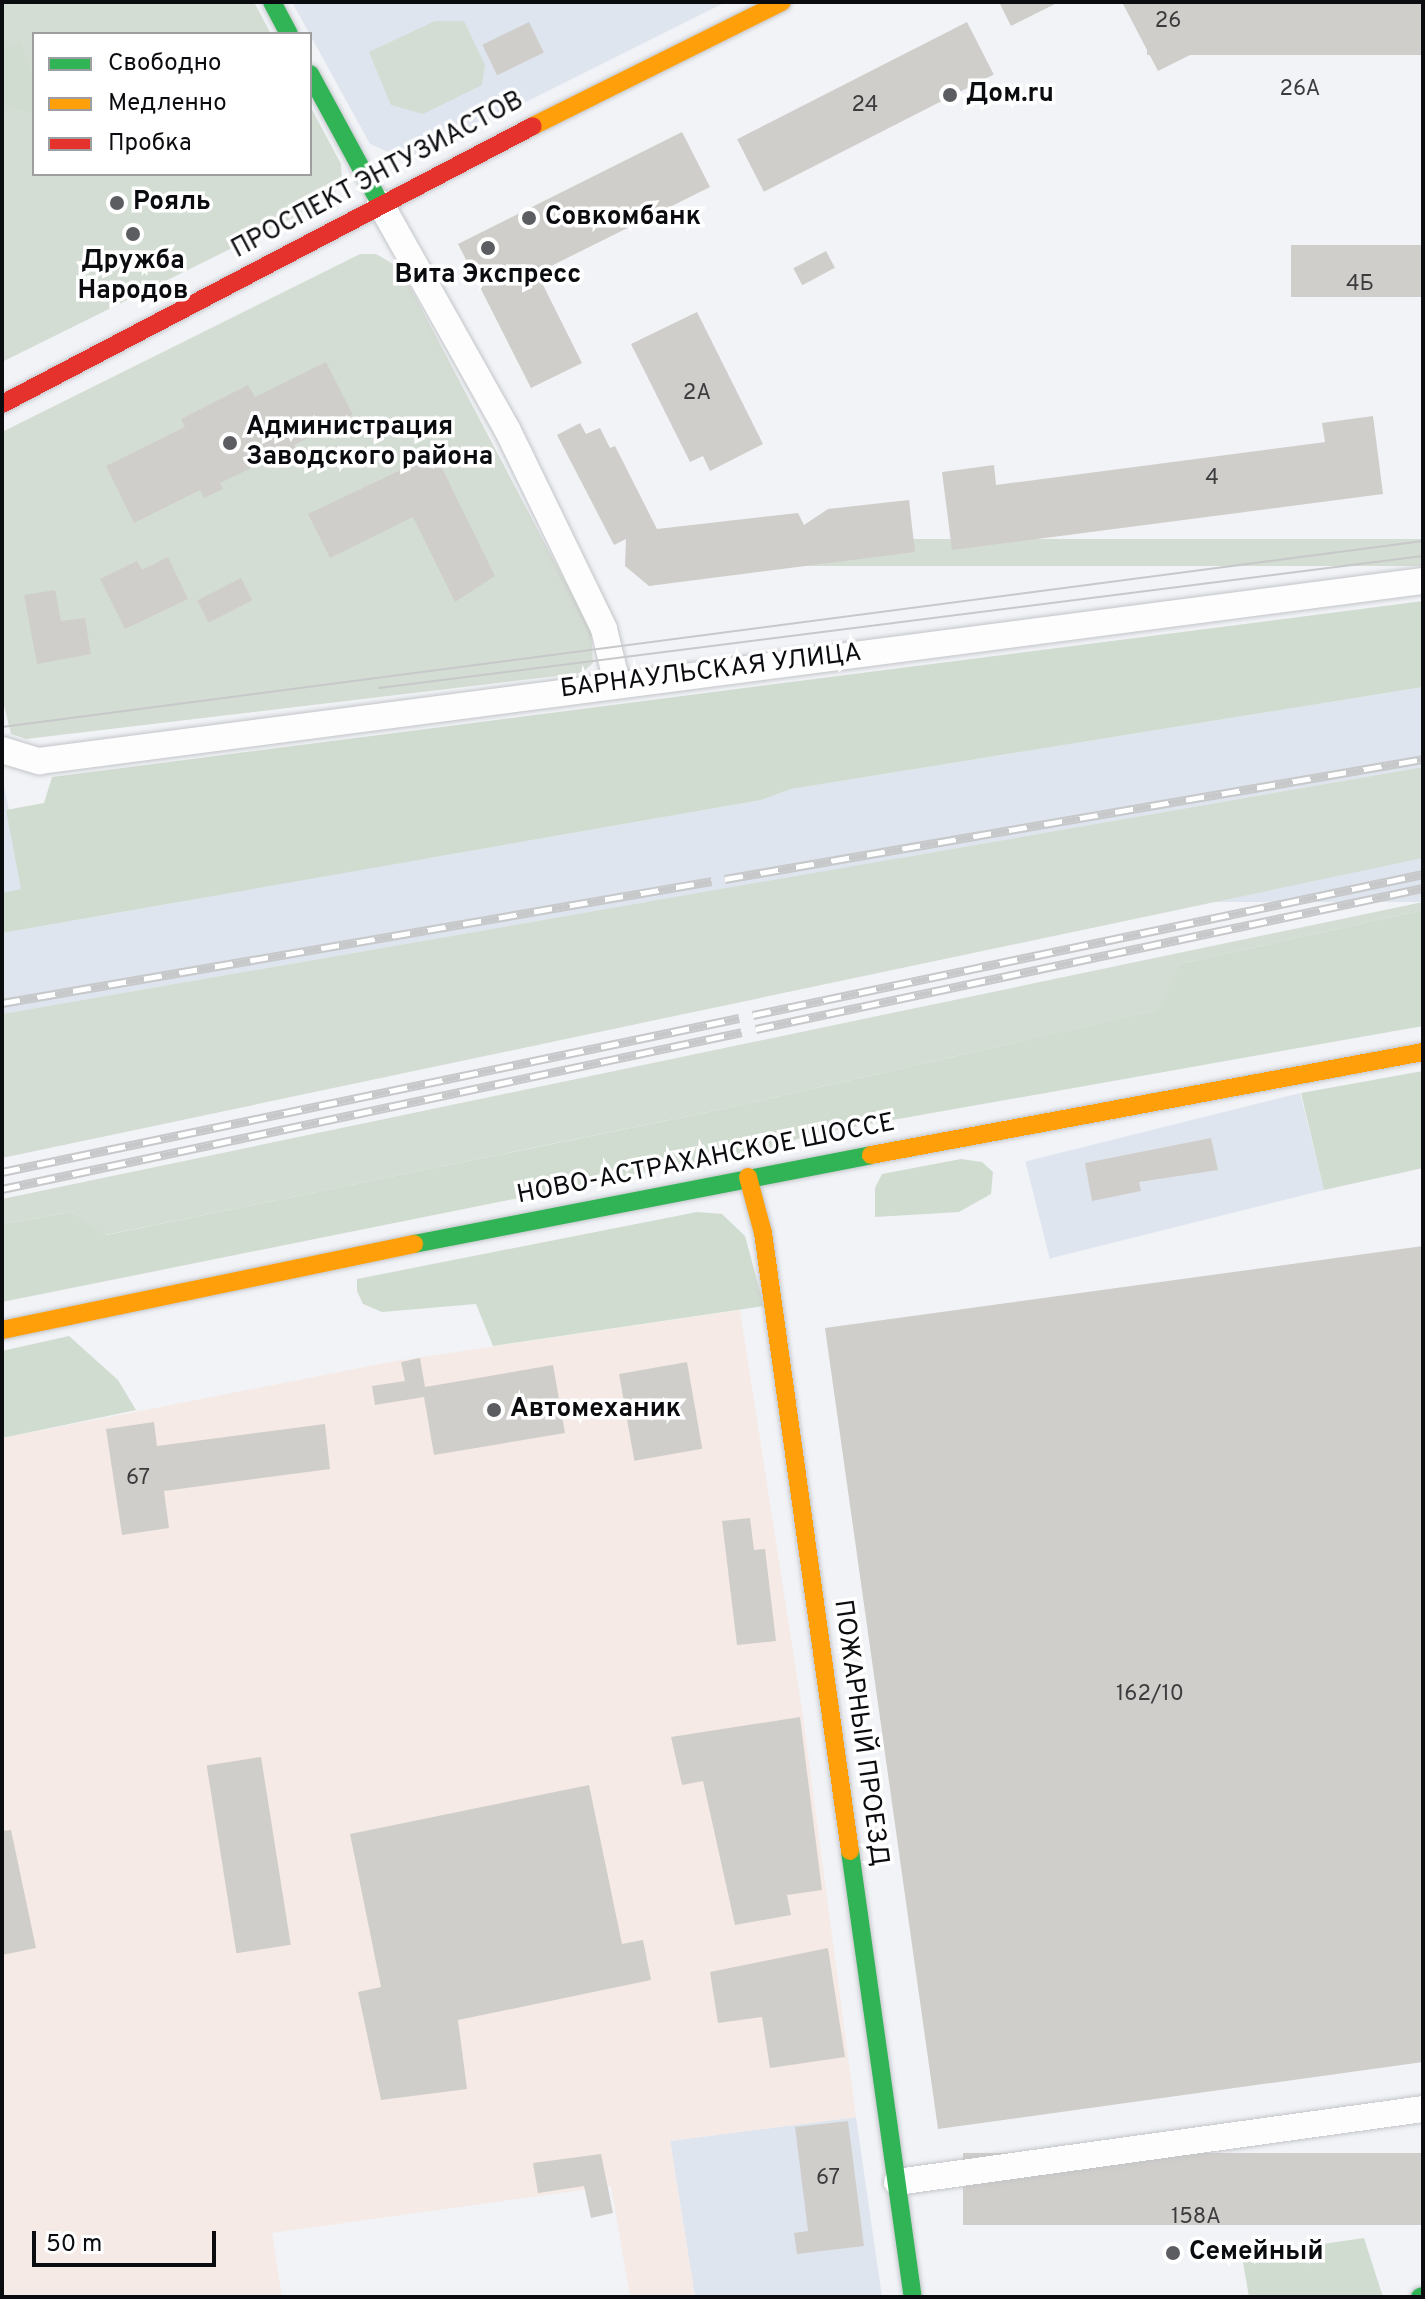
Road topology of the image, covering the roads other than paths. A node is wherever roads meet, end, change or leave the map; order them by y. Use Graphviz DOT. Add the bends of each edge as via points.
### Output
graph roads {
  1 [pos="272,2"];
  2 [pos="782,2"];
  3 [pos="288,32"];
  4 [pos="312,78"];
  5 [pos="380,203"];
  6 [pos="2,404"];
  7 [pos="1423,581"];
  8 [pos="617,683"];
  9 [pos="2,750"];
  10 [pos="1423,1052"];
  11 [pos="748,1177"];
  12 [pos="2,1330"];
  13 [pos="1423,2109"];
  14 [pos="897,2182"];
  15 [pos="913,2297"];
  1 -- 3 [label="main road"];
  2 -- 5 [label="main road, ПРОСПЕКТ ЭНТУЗИАСТОВ"];
  4 -- 5 [label="main road"];
  5 -- 6 [label="main road, ПРОСПЕКТ ЭНТУЗИАСТОВ"];
  5 -- 8 [label="street" via="507,429 604,629"];
  7 -- 8 [label="street, БАРНАУЛЬСКАЯ УЛИЦА"];
  8 -- 9 [label="street, БАРНАУЛЬСКАЯ УЛИЦА" via="39,761"];
  10 -- 11 [label="main road, НОВО-АСТРАХАНСКОЕ ШОССЕ"];
  11 -- 12 [label="main road, НОВО-АСТРАХАНСКОЕ ШОССЕ"];
  11 -- 14 [label="main road, ПОЖАРНЫЙ ПРОЕЗД" via="763,1233"];
  13 -- 14 [label="street"];
  14 -- 15 [label="main road, ПОЖАРНЫЙ ПРОЕЗД"];
}
